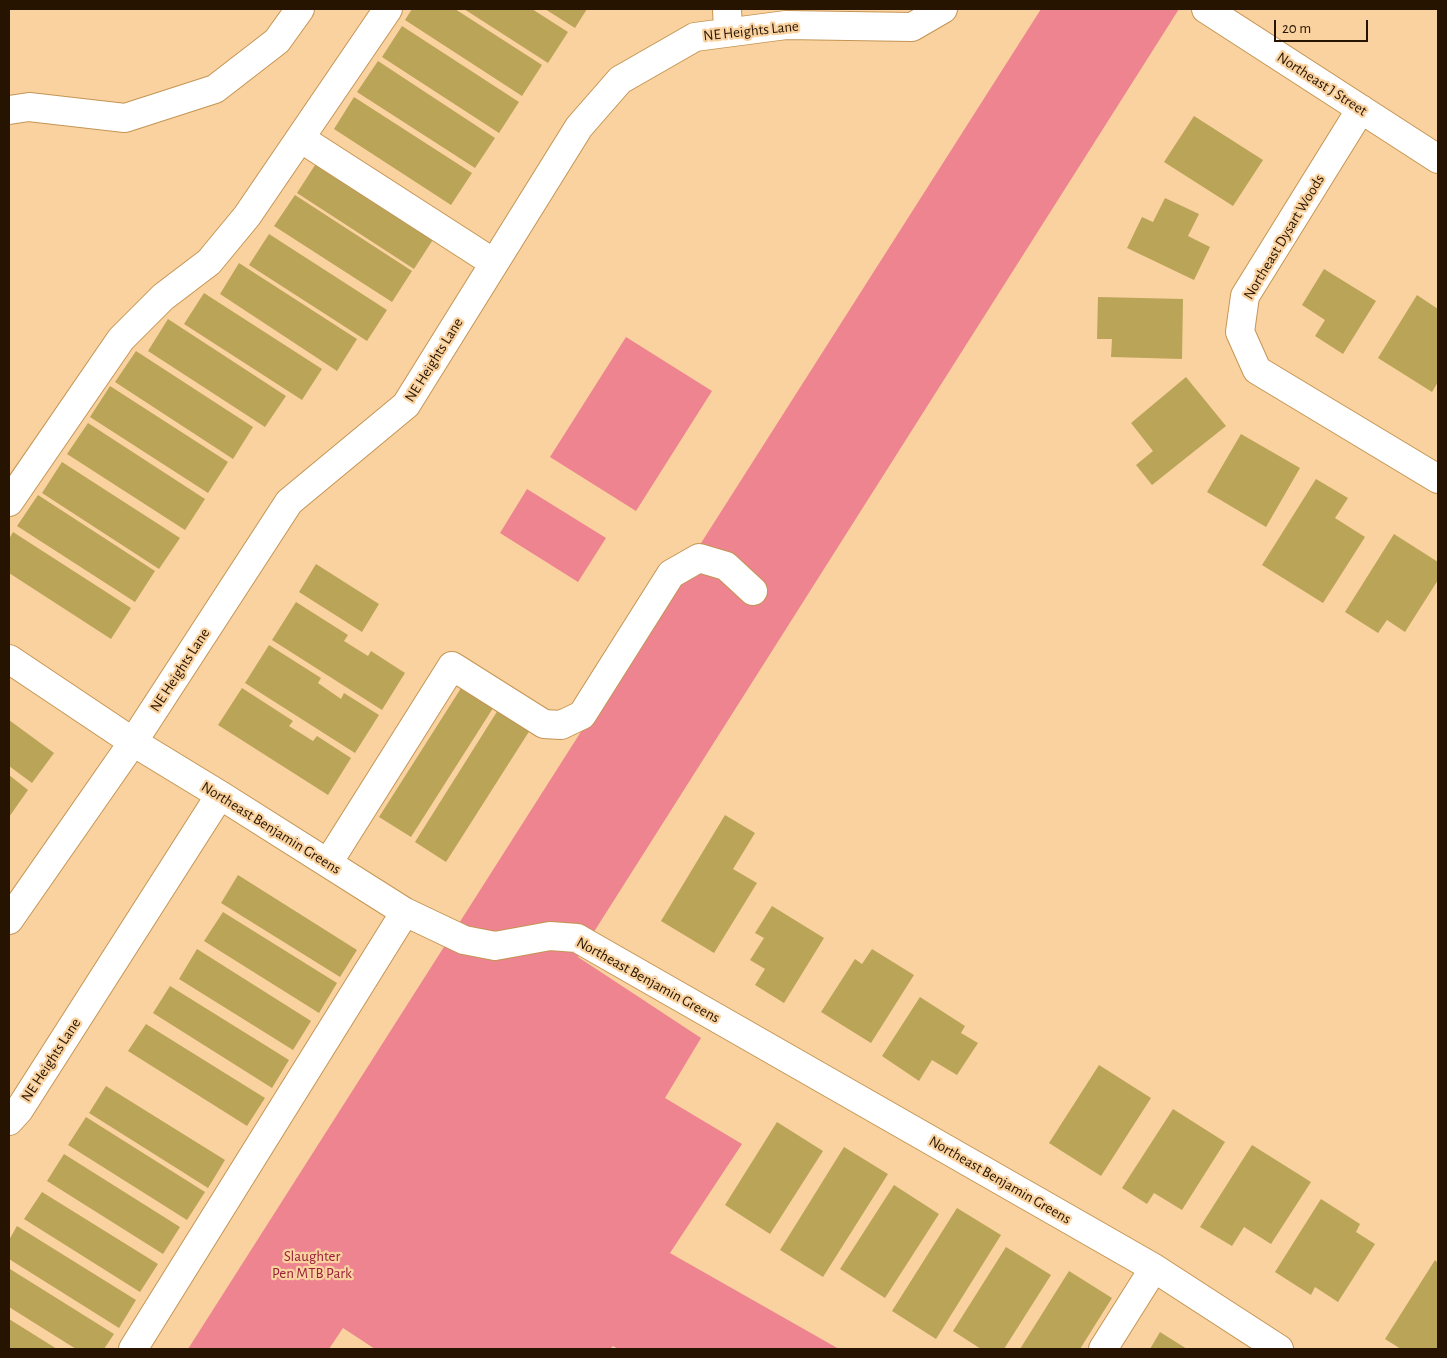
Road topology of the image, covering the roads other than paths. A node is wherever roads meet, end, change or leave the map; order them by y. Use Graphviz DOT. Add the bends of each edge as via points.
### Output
graph roads {
  1 [pos="300,9"];
  2 [pos="388,9"];
  3 [pos="943,9"];
  4 [pos="1206,9"];
  5 [pos="728,20"];
  6 [pos="1361,109"];
  7 [pos="9,110"];
  8 [pos="300,138"];
  9 [pos="1438,159"];
  10 [pos="494,263"];
  11 [pos="1438,479"];
  12 [pos="9,502"];
  13 [pos="753,591"];
  14 [pos="9,659"];
  15 [pos="133,742"];
  16 [pos="220,795"];
  17 [pos="328,863"];
  18 [pos="404,912"];
  19 [pos="9,920"];
  20 [pos="9,1121"];
  21 [pos="1154,1268"];
  22 [pos="133,1349"];
  23 [pos="1103,1349"];
  24 [pos="1279,1349"];
  1 -- 7 [label="street" via="277,42 215,89 125,118 29,107"];
  2 -- 8 [label="street"];
  3 -- 5 [label="street, NE Heights Lane" via="912,28"];
  4 -- 6 [label="street, Northeast J Street"];
  5 -- 10 [label="street, NE Heights Lane" via="620,80 579,127"];
  6 -- 9 [label="street, Northeast J Street"];
  6 -- 11 [label="street, Northeast Dysart Woods" via="1245,296 1240,332 1257,370"];
  8 -- 10 [label="street"];
  8 -- 12 [label="street" via="247,216 209,262 163,297 121,339"];
  10 -- 15 [label="street, NE Heights Lane" via="406,405 289,502"];
  13 -- 17 [label="street" via="726,566 699,558 671,574 582,715 561,725 544,724 452,666"];
  14 -- 15 [label="street, Northeast Benjamin Greens"];
  15 -- 16 [label="street, Northeast Benjamin Greens"];
  15 -- 19 [label="street, NE Heights Lane"];
  16 -- 17 [label="street, Northeast Benjamin Greens"];
  16 -- 20 [label="street, NE Heights Lane"];
  17 -- 18 [label="street, Northeast Benjamin Greens"];
  18 -- 21 [label="street, Northeast Benjamin Greens" via="464,940 495,946 550,936 577,938"];
  18 -- 22 [label="street"];
  21 -- 23 [label="street"];
  21 -- 24 [label="street, Northeast Benjamin Greens"];
}
